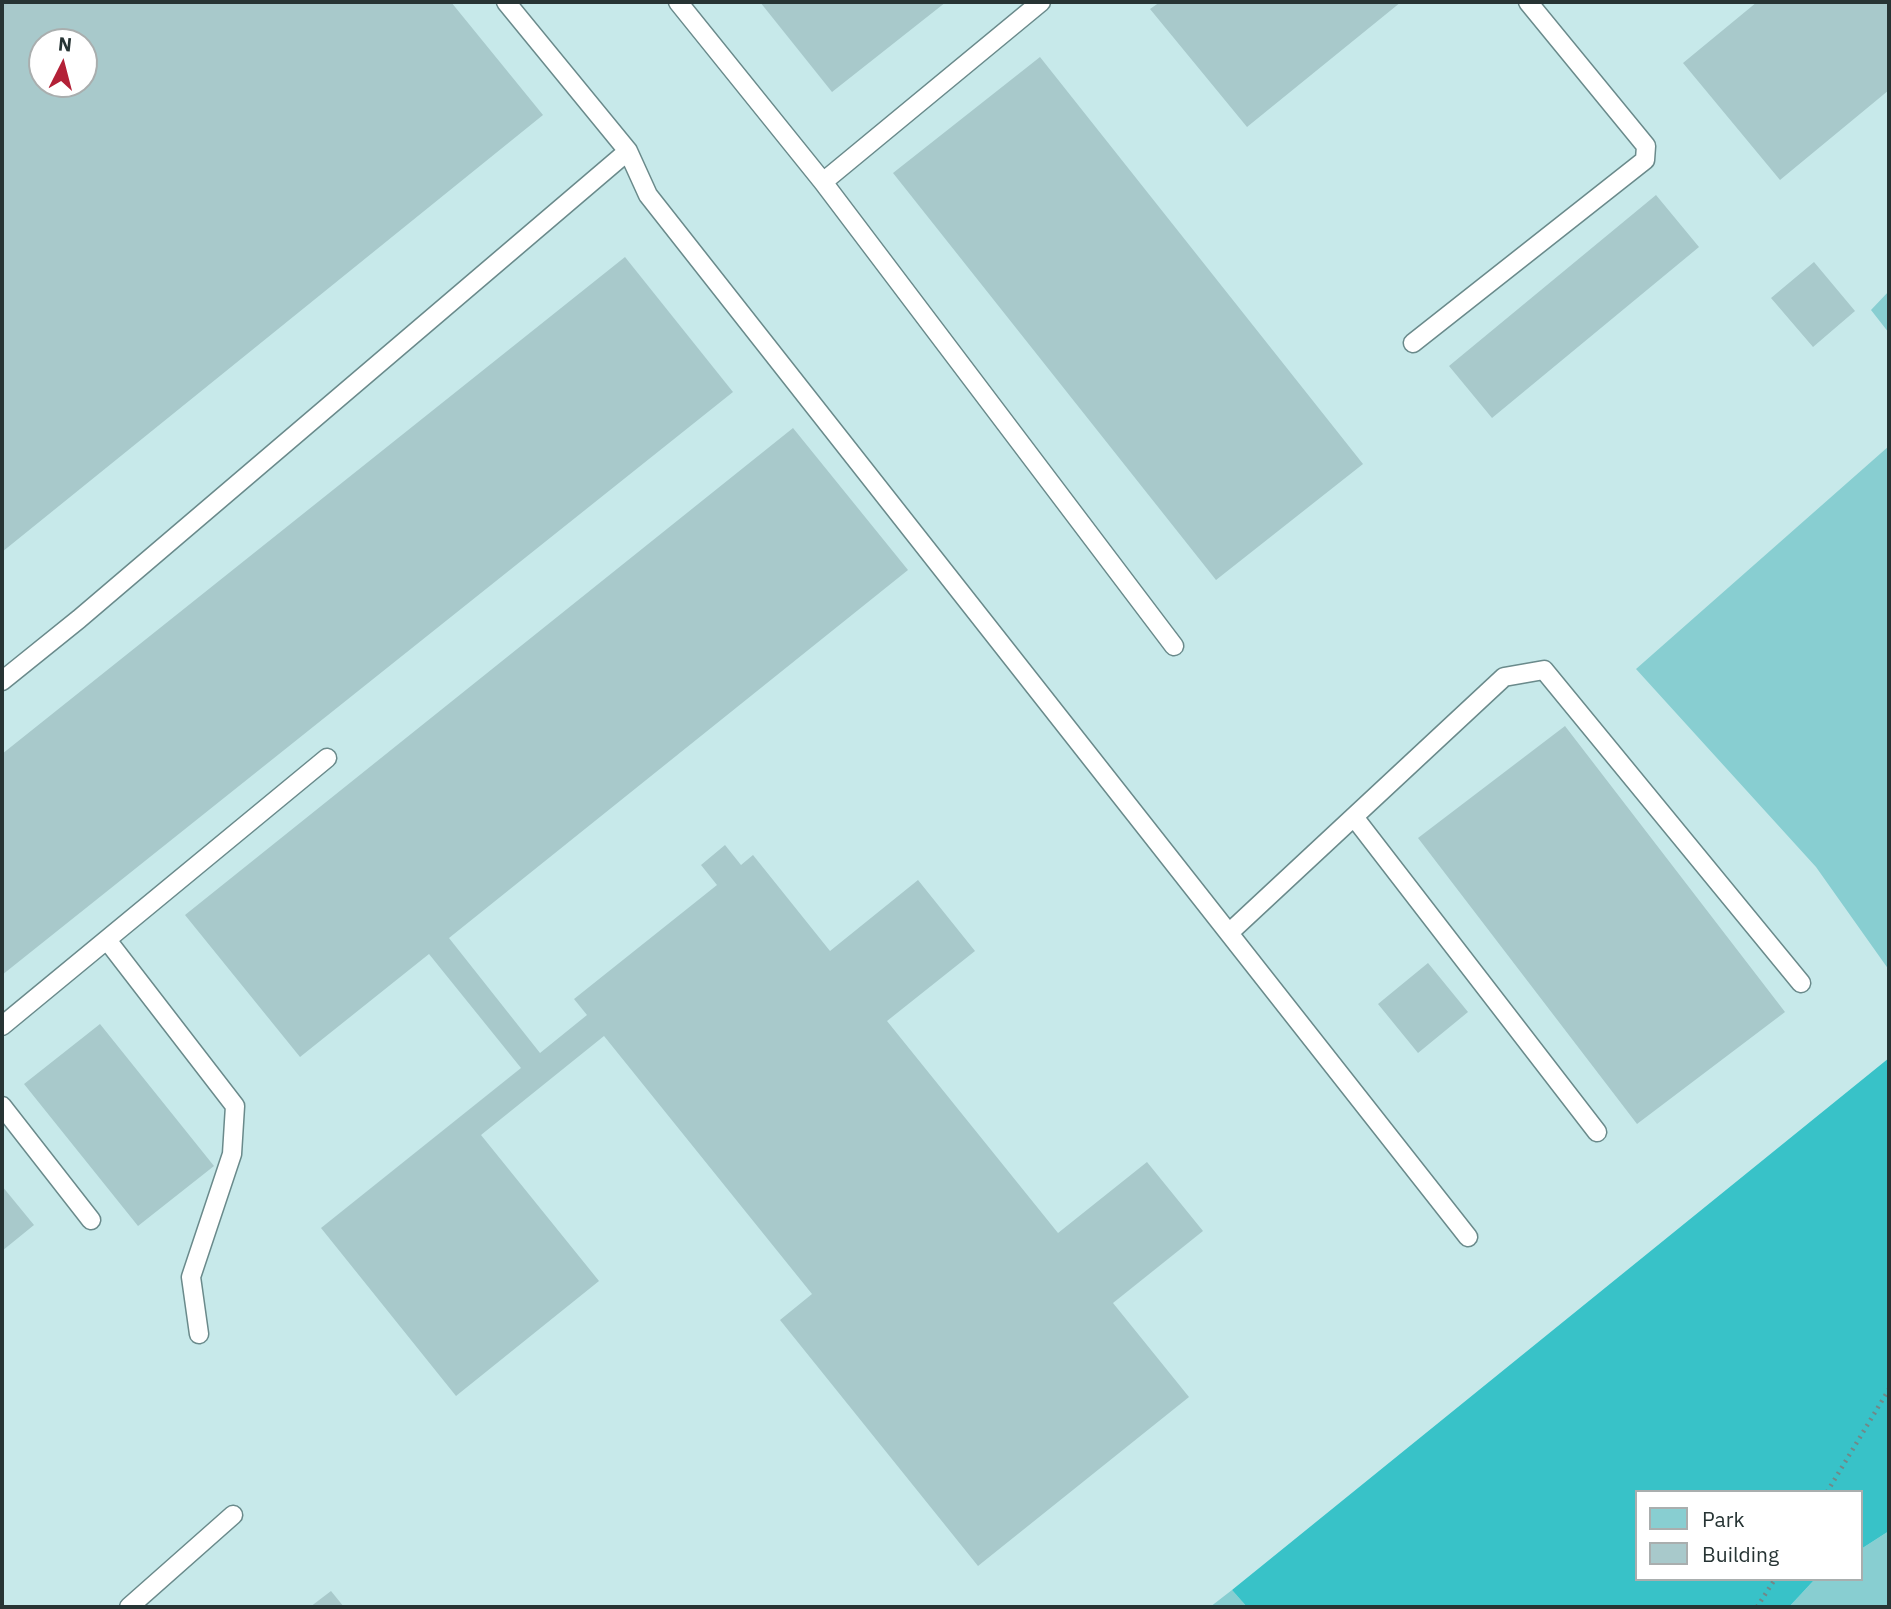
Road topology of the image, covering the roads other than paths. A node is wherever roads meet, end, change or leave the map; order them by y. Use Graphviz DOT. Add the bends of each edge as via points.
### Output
graph roads {
  1 [pos="506,2"];
  2 [pos="678,2"];
  3 [pos="1041,2"];
  4 [pos="1528,2"];
  5 [pos="628,151"];
  6 [pos="822,182"];
  7 [pos="1413,342"];
  8 [pos="1174,646"];
  9 [pos="2,681"];
  10 [pos="327,758"];
  11 [pos="1354,817"];
  12 [pos="1230,932"];
  13 [pos="107,940"];
  14 [pos="1801,983"];
  15 [pos="2,1026"];
  16 [pos="2,1106"];
  17 [pos="1597,1132"];
  18 [pos="91,1220"];
  19 [pos="1468,1237"];
  20 [pos="199,1334"];
  21 [pos="233,1516"];
  22 [pos="130,1607"];
  1 -- 5 [label="lane"];
  2 -- 6 [label="lane"];
  3 -- 6 [label="lane"];
  4 -- 7 [label="lane" via="1646,146 1645,160"];
  5 -- 9 [label="lane"];
  5 -- 12 [label="lane" via="648,195"];
  6 -- 8 [label="lane"];
  10 -- 13 [label="lane"];
  11 -- 12 [label="lane"];
  11 -- 14 [label="lane" via="1504,677 1544,670"];
  11 -- 17 [label="lane"];
  12 -- 19 [label="lane"];
  13 -- 15 [label="lane"];
  13 -- 20 [label="lane" via="235,1106 232,1154 191,1277"];
  16 -- 18 [label="lane"];
  21 -- 22 [label="lane"];
}
